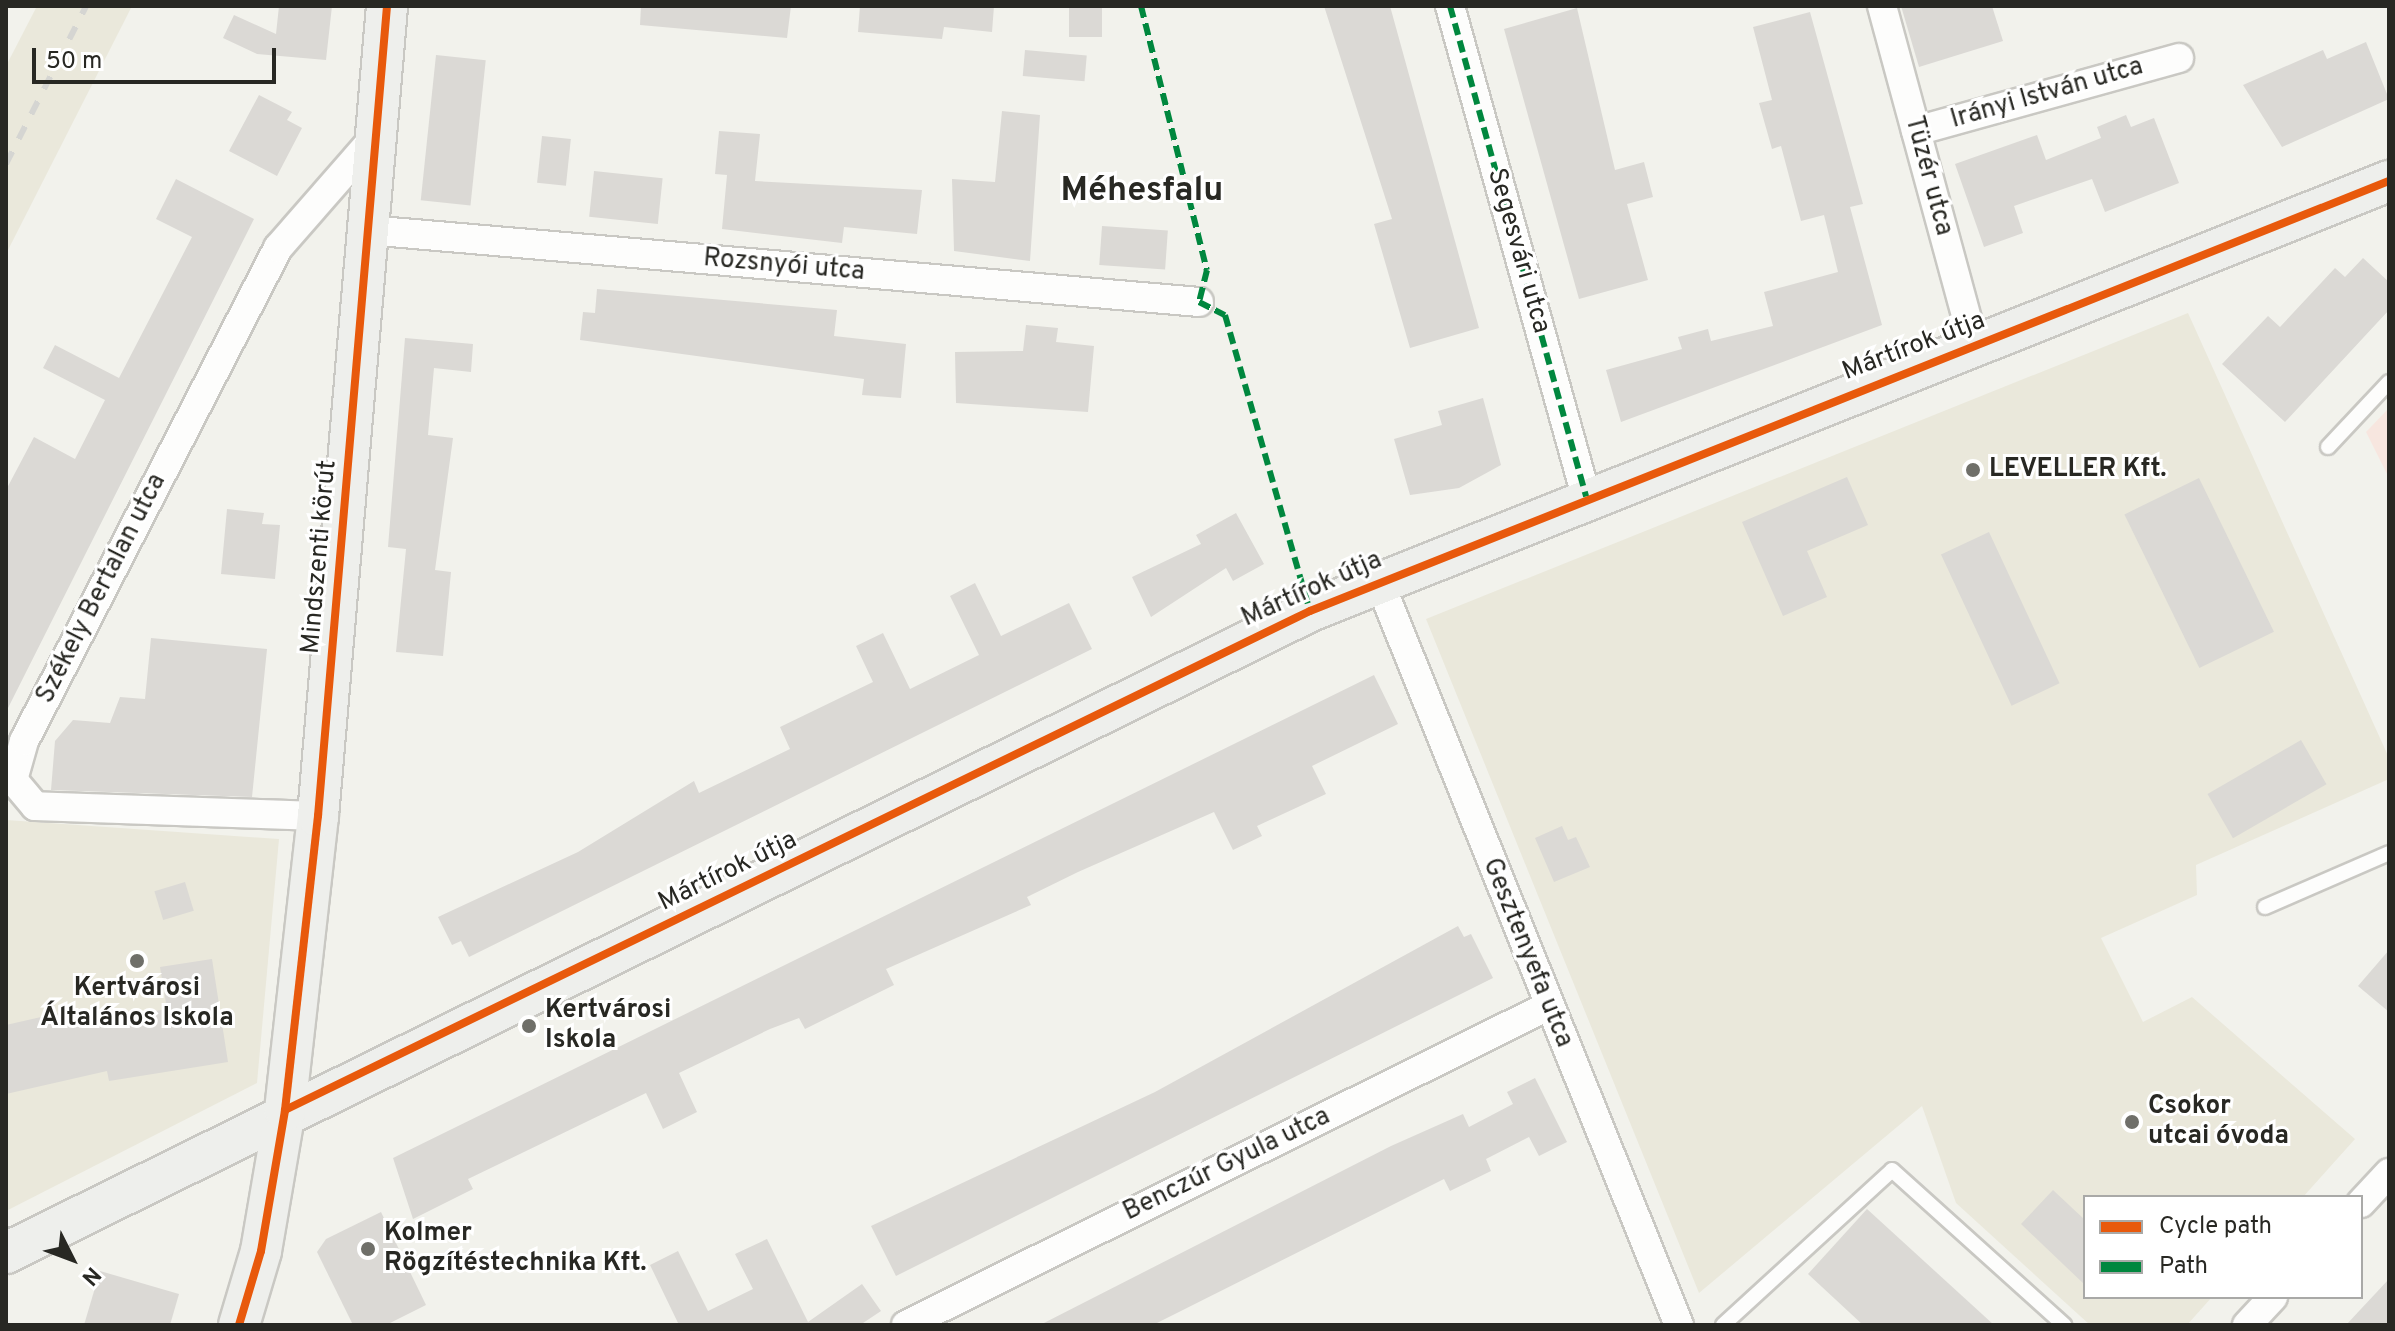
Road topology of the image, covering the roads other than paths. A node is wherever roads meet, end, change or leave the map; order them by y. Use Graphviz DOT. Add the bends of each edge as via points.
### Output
graph roads {
  1 [pos="387,6"];
  2 [pos="1450,6"];
  3 [pos="1882,6"];
  4 [pos="2179,58"];
  5 [pos="1916,131"];
  6 [pos="375,137"];
  7 [pos="2389,181"];
  8 [pos="368,230"];
  9 [pos="1199,302"];
  10 [pos="1974,345"];
  11 [pos="2389,382"];
  12 [pos="2328,447"];
  13 [pos="1586,496"];
  14 [pos="1379,581"];
  15 [pos="318,816"];
  16 [pos="2389,853"];
  17 [pos="2265,907"];
  18 [pos="1548,1006"];
  19 [pos="285,1110"];
  20 [pos="2389,1173"];
  21 [pos="2363,1201"];
  22 [pos="6,1253"];
  23 [pos="2271,1299"];
  24 [pos="239,1325"];
  25 [pos="906,1325"];
  26 [pos="1679,1325"];
  27 [pos="1723,1325"];
  28 [pos="2064,1325"];
  29 [pos="2247,1325"];
  1 -- 6 [label="street, Mindszenti körút"];
  2 -- 13 [label="street, Segesvári utca"];
  3 -- 5 [label="street, Tüzér utca"];
  4 -- 5 [label="street, Irányi István utca"];
  5 -- 10 [label="street, Tüzér utca"];
  6 -- 8 [label="street, Mindszenti körút"];
  6 -- 15 [label="street, Székely Bertalan utca" via="278,248 24,741 13,780 35,806"];
  7 -- 10 [label="street, Mártírok útja"];
  8 -- 9 [label="street, Rozsnyói utca"];
  8 -- 15 [label="street, Mindszenti körút"];
  10 -- 13 [label="street, Mártírok útja"];
  11 -- 12 [label="lane"];
  13 -- 14 [label="street, Mártírok útja"];
  14 -- 18 [label="street, Gesztenyefa utca"];
  14 -- 19 [label="street, Mártírok útja"];
  15 -- 19 [label="street, Mindszenti körút"];
  16 -- 17 [label="lane"];
  18 -- 25 [label="street, Benczúr Gyula utca"];
  18 -- 26 [label="street, Gesztenyefa utca"];
  19 -- 22 [label="street, Mártírok útja"];
  19 -- 24 [label="street, Mindszenti körút" via="261,1251"];
  20 -- 21 [label="street"];
  23 -- 29 [label="street"];
  27 -- 28 [label="lane" via="1892,1170"];
}
